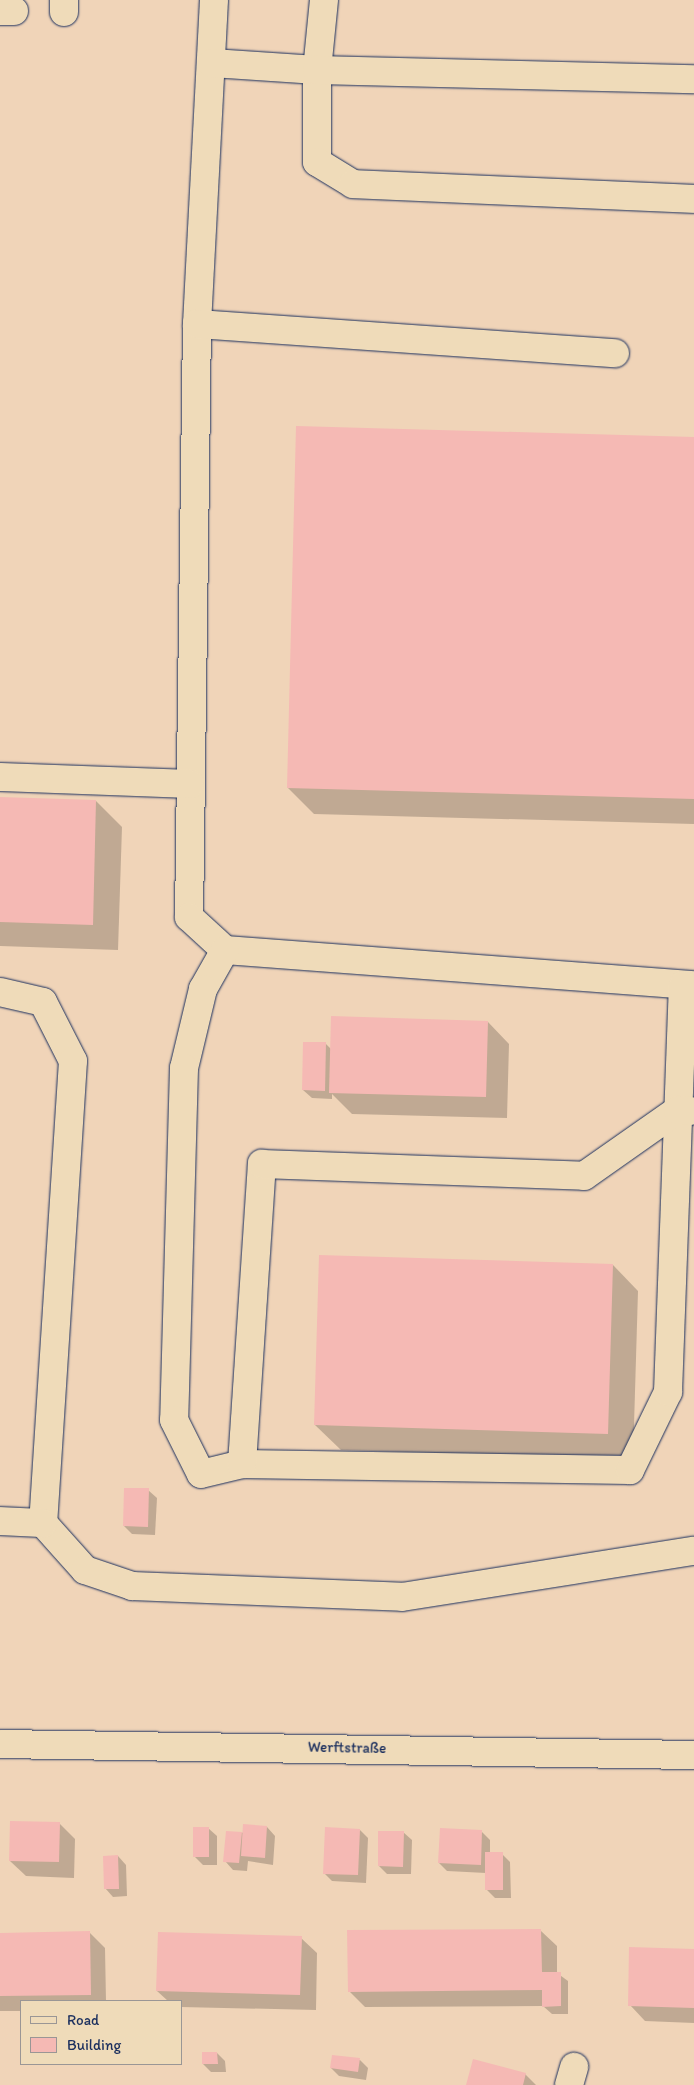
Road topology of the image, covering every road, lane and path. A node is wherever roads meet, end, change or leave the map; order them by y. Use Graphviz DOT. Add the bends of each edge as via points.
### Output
graph roads {
  1 [pos="214,0"];
  2 [pos="324,0"];
  3 [pos="212,63"];
  4 [pos="317,70"];
  5 [pos="694,79"];
  6 [pos="694,199"];
  7 [pos="197,324"];
  8 [pos="615,353"];
  9 [pos="0,777"];
  10 [pos="190,784"];
  11 [pos="226,950"];
  12 [pos="689,985"];
  13 [pos="0,992"];
  14 [pos="686,1111"];
  15 [pos="242,1464"];
  16 [pos="0,1521"];
  17 [pos="43,1523"];
  18 [pos="694,1551"];
  19 [pos="0,1744"];
  20 [pos="694,1755"];
  1 -- 3 [label="main road"];
  2 -- 4 [label="main road"];
  3 -- 4 [label="main road"];
  3 -- 7 [label="main road"];
  4 -- 5 [label="main road"];
  4 -- 6 [label="main road" via="317,162 353,184"];
  7 -- 8 [label="main road"];
  7 -- 10 [label="main road"];
  9 -- 10 [label="main road"];
  10 -- 11 [label="main road" via="189,917"];
  11 -- 12 [label="main road"];
  11 -- 15 [label="main road" via="203,989 184,1068 174,1420 201,1474"];
  12 -- 14 [label="main road"];
  13 -- 17 [label="main road" via="43,1002 73,1061"];
  14 -- 15 [label="main road" via="584,1176 262,1164"];
  14 -- 15 [label="main road" via="668,1392 630,1470"];
  16 -- 17 [label="main road"];
  17 -- 18 [label="main road" via="85,1570 142,1586 402,1597"];
  19 -- 20 [label="main road, Werftstraße"];
}
